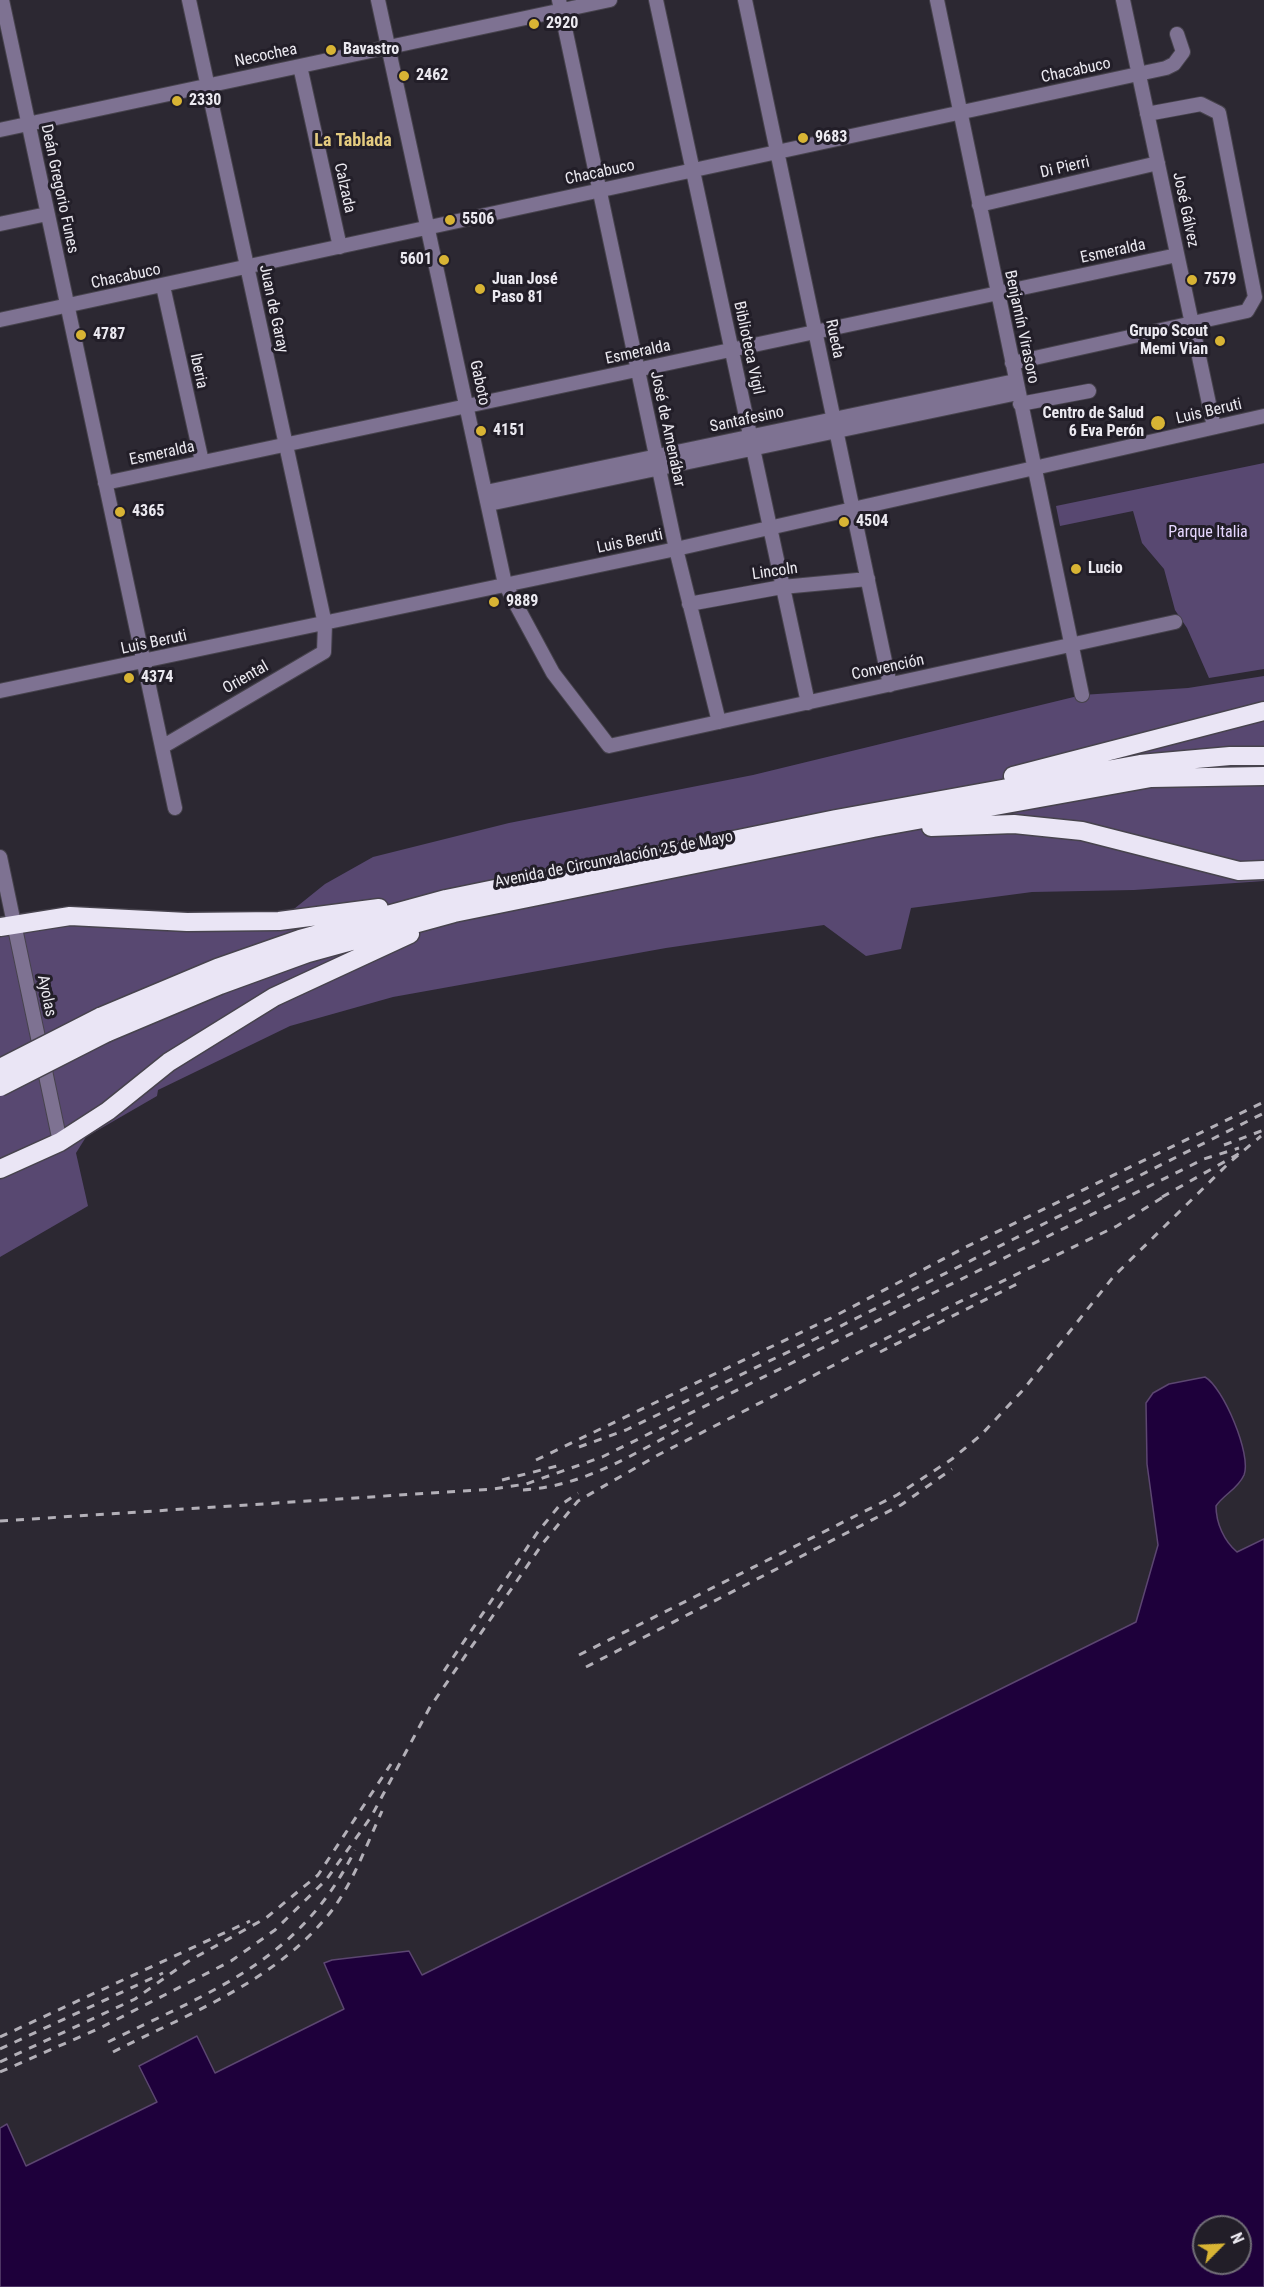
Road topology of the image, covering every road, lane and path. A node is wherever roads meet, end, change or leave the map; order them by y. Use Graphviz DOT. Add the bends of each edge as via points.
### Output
graph roads {
  1 [pos="2,0"];
  2 [pos="189,0"];
  3 [pos="378,0"];
  4 [pos="610,0"];
  5 [pos="656,0"];
  6 [pos="745,0"];
  7 [pos="937,0"];
  8 [pos="1123,0"];
  9 [pos="560,5"];
  10 [pos="1177,34"];
  11 [pos="389,47"];
  12 [pos="300,66"];
  13 [pos="1139,74"];
  14 [pos="207,86"];
  15 [pos="960,113"];
  16 [pos="1147,114"];
  17 [pos="29,124"];
  18 [pos="0,130"];
  19 [pos="777,151"];
  20 [pos="1158,163"];
  21 [pos="693,170"];
  22 [pos="600,190"];
  23 [pos="979,205"];
  24 [pos="47,214"];
  25 [pos="0,224"];
  26 [pos="428,228"];
  27 [pos="340,247"];
  28 [pos="1177,255"];
  29 [pos="247,267"];
  30 [pos="163,286"];
  31 [pos="997,294"];
  32 [pos="66,307"];
  33 [pos="0,320"];
  34 [pos="1191,323"];
  35 [pos="816,333"];
  36 [pos="732,351"];
  37 [pos="1012,363"];
  38 [pos="639,370"];
  39 [pos="1089,391"];
  40 [pos="1018,393"];
  41 [pos="468,405"];
  42 [pos="1264,416"];
  43 [pos="835,425"];
  44 [pos="1214,427"];
  45 [pos="752,443"];
  46 [pos="285,444"];
  47 [pos="202,462"];
  48 [pos="657,463"];
  49 [pos="1034,470"];
  50 [pos="105,483"];
  51 [pos="488,498"];
  52 [pos="853,509"];
  53 [pos="770,528"];
  54 [pos="676,549"];
  55 [pos="868,579"];
  56 [pos="505,584"];
  57 [pos="782,587"];
  58 [pos="688,604"];
  59 [pos="1175,622"];
  60 [pos="325,624"];
  61 [pos="1071,645"];
  62 [pos="143,662"];
  63 [pos="890,685"];
  64 [pos="0,691"];
  65 [pos="1082,695"];
  66 [pos="808,703"];
  67 [pos="1264,711"];
  68 [pos="719,722"];
  69 [pos="609,746"];
  70 [pos="162,747"];
  71 [pos="1264,756"];
  72 [pos="1264,776"];
  73 [pos="175,808"];
  74 [pos="900,808"];
  75 [pos="873,828"];
  76 [pos="0,857"];
  77 [pos="1264,870"];
  78 [pos="450,906"];
  79 [pos="7,926"];
  80 [pos="103,1025"];
  81 [pos="0,1068"];
  82 [pos="0,1087"];
  83 [pos="60,1142"];
  84 [pos="0,1169"];
  1 -- 17 [label="street, Deán Gregorio Funes"];
  2 -- 14 [label="street, Juan de Garay"];
  3 -- 11 [label="street, Gaboto"];
  4 -- 9 [label="street, Necochea"];
  5 -- 21 [label="street, Biblioteca Vigil"];
  6 -- 19 [label="street, Rueda"];
  7 -- 15 [label="street, Benjamín Virasoro"];
  8 -- 13 [label="street, José Gálvez"];
  9 -- 11 [label="street, Necochea"];
  9 -- 22 [label="street, José de Amenábar"];
  10 -- 13 [label="street, Chacabuco" via="1183,52 1174,64"];
  11 -- 12 [label="street, Necochea"];
  11 -- 26 [label="street, Gaboto"];
  12 -- 14 [label="street, Necochea"];
  12 -- 27 [label="street, Calzada"];
  13 -- 15 [label="street, Chacabuco"];
  13 -- 16 [label="street, José Gálvez"];
  14 -- 17 [label="street, Necochea"];
  14 -- 29 [label="street, Juan de Garay"];
  15 -- 19 [label="street, Chacabuco"];
  15 -- 23 [label="street, Benjamín Virasoro"];
  16 -- 20 [label="street, José Gálvez"];
  16 -- 34 [label="street" via="1201,104 1219,113 1255,297 1247,311"];
  17 -- 18 [label="street, Necochea"];
  17 -- 24 [label="street, Deán Gregorio Funes"];
  19 -- 21 [label="street, Chacabuco"];
  19 -- 35 [label="street, Rueda"];
  20 -- 23 [label="street, Di Pierri"];
  20 -- 28 [label="street, José Gálvez"];
  21 -- 22 [label="street, Chacabuco"];
  21 -- 36 [label="street, Biblioteca Vigil"];
  22 -- 26 [label="street, Chacabuco"];
  22 -- 38 [label="street, José de Amenábar"];
  23 -- 31 [label="street, Benjamín Virasoro"];
  24 -- 25 [label="street"];
  24 -- 32 [label="street, Deán Gregorio Funes"];
  26 -- 27 [label="street, Chacabuco"];
  26 -- 41 [label="street, Gaboto"];
  27 -- 29 [label="street, Chacabuco"];
  28 -- 31 [label="street, Esmeralda"];
  28 -- 34 [label="street, José Gálvez"];
  29 -- 30 [label="street, Chacabuco"];
  29 -- 46 [label="street, Juan de Garay"];
  30 -- 32 [label="street, Chacabuco"];
  30 -- 47 [label="street, Iberia"];
  31 -- 35 [label="street, Esmeralda"];
  31 -- 37 [label="street, Benjamín Virasoro"];
  32 -- 33 [label="street, Chacabuco"];
  32 -- 50 [label="street, Deán Gregorio Funes"];
  34 -- 37 [label="street"];
  34 -- 44 [label="street, José Gálvez"];
  35 -- 36 [label="street, Esmeralda"];
  35 -- 43 [label="street, Rueda"];
  36 -- 38 [label="street, Esmeralda"];
  36 -- 45 [label="street, Biblioteca Vigil"];
  37 -- 40 [label="street, Benjamín Virasoro"];
  38 -- 41 [label="street, Esmeralda"];
  38 -- 48 [label="street, José de Amenábar"];
  39 -- 40 [label="street, Santafesino"];
  40 -- 43 [label="street, Santafesino"];
  40 -- 49 [label="street, Benjamín Virasoro"];
  41 -- 46 [label="street, Esmeralda"];
  41 -- 51 [label="street, Gaboto"];
  42 -- 44 [label="street, Luis Beruti"];
  43 -- 45 [label="street, Santafesino"];
  43 -- 52 [label="street, Rueda"];
  44 -- 49 [label="street, Luis Beruti"];
  45 -- 48 [label="street, Santafesino"];
  45 -- 53 [label="street, Biblioteca Vigil"];
  46 -- 47 [label="street, Esmeralda"];
  46 -- 60 [label="street, Juan de Garay"];
  47 -- 50 [label="street, Esmeralda"];
  48 -- 51 [label="street, Santafesino"];
  48 -- 54 [label="street, José de Amenábar"];
  49 -- 52 [label="street, Luis Beruti"];
  49 -- 61 [label="street, Benjamín Virasoro"];
  50 -- 62 [label="street, Deán Gregorio Funes"];
  51 -- 56 [label="street, Gaboto"];
  52 -- 53 [label="street, Luis Beruti"];
  52 -- 55 [label="street, Rueda"];
  53 -- 54 [label="street, Luis Beruti"];
  53 -- 57 [label="street, Biblioteca Vigil"];
  54 -- 56 [label="street, Luis Beruti"];
  54 -- 58 [label="street, José de Amenábar"];
  55 -- 57 [label="street, Lincoln"];
  55 -- 63 [label="street, Rueda"];
  56 -- 60 [label="street, Luis Beruti"];
  56 -- 69 [label="street, Gaboto" via="553,673"];
  57 -- 58 [label="street, Lincoln"];
  57 -- 66 [label="street, Biblioteca Vigil"];
  58 -- 68 [label="street, José de Amenábar"];
  59 -- 61 [label="street, Convención"];
  60 -- 62 [label="street, Luis Beruti"];
  60 -- 70 [label="street, Oriental" via="324,652"];
  61 -- 63 [label="street, Convención"];
  61 -- 65 [label="street, Benjamín Virasoro"];
  62 -- 64 [label="street, Luis Beruti"];
  62 -- 70 [label="street, Deán Gregorio Funes"];
  63 -- 66 [label="street, Convención"];
  66 -- 68 [label="street, Convención"];
  67 -- 74 [label="highway"];
  68 -- 69 [label="street, Convención"];
  70 -- 73 [label="street, Deán Gregorio Funes"];
  71 -- 74 [label="highway, Avenida de Circunvalación 25 de Mayo" via="1140,764"];
  72 -- 75 [label="highway, Avenida de Circunvalación 25 de Mayo" via="1151,778"];
  74 -- 78 [label="highway, Avenida de Circunvalación 25 de Mayo"];
  75 -- 77 [label="highway" via="1014,824 1082,831 1239,871"];
  75 -- 78 [label="highway, Avenida de Circunvalación 25 de Mayo"];
  76 -- 79 [label="street, Ayolas"];
  78 -- 79 [label="highway" via="279,921 187,922 70,916"];
  78 -- 80 [label="highway, Avenida de Circunvalación 25 de Mayo"];
  78 -- 83 [label="highway" via="274,997 169,1062 108,1111"];
  79 -- 83 [label="street, Ayolas"];
  80 -- 81 [label="highway, Avenida de Circunvalación 25 de Mayo, bridge"];
  80 -- 82 [label="highway, Avenida de Circunvalación 25 de Mayo, bridge"];
  83 -- 84 [label="highway"];
}
